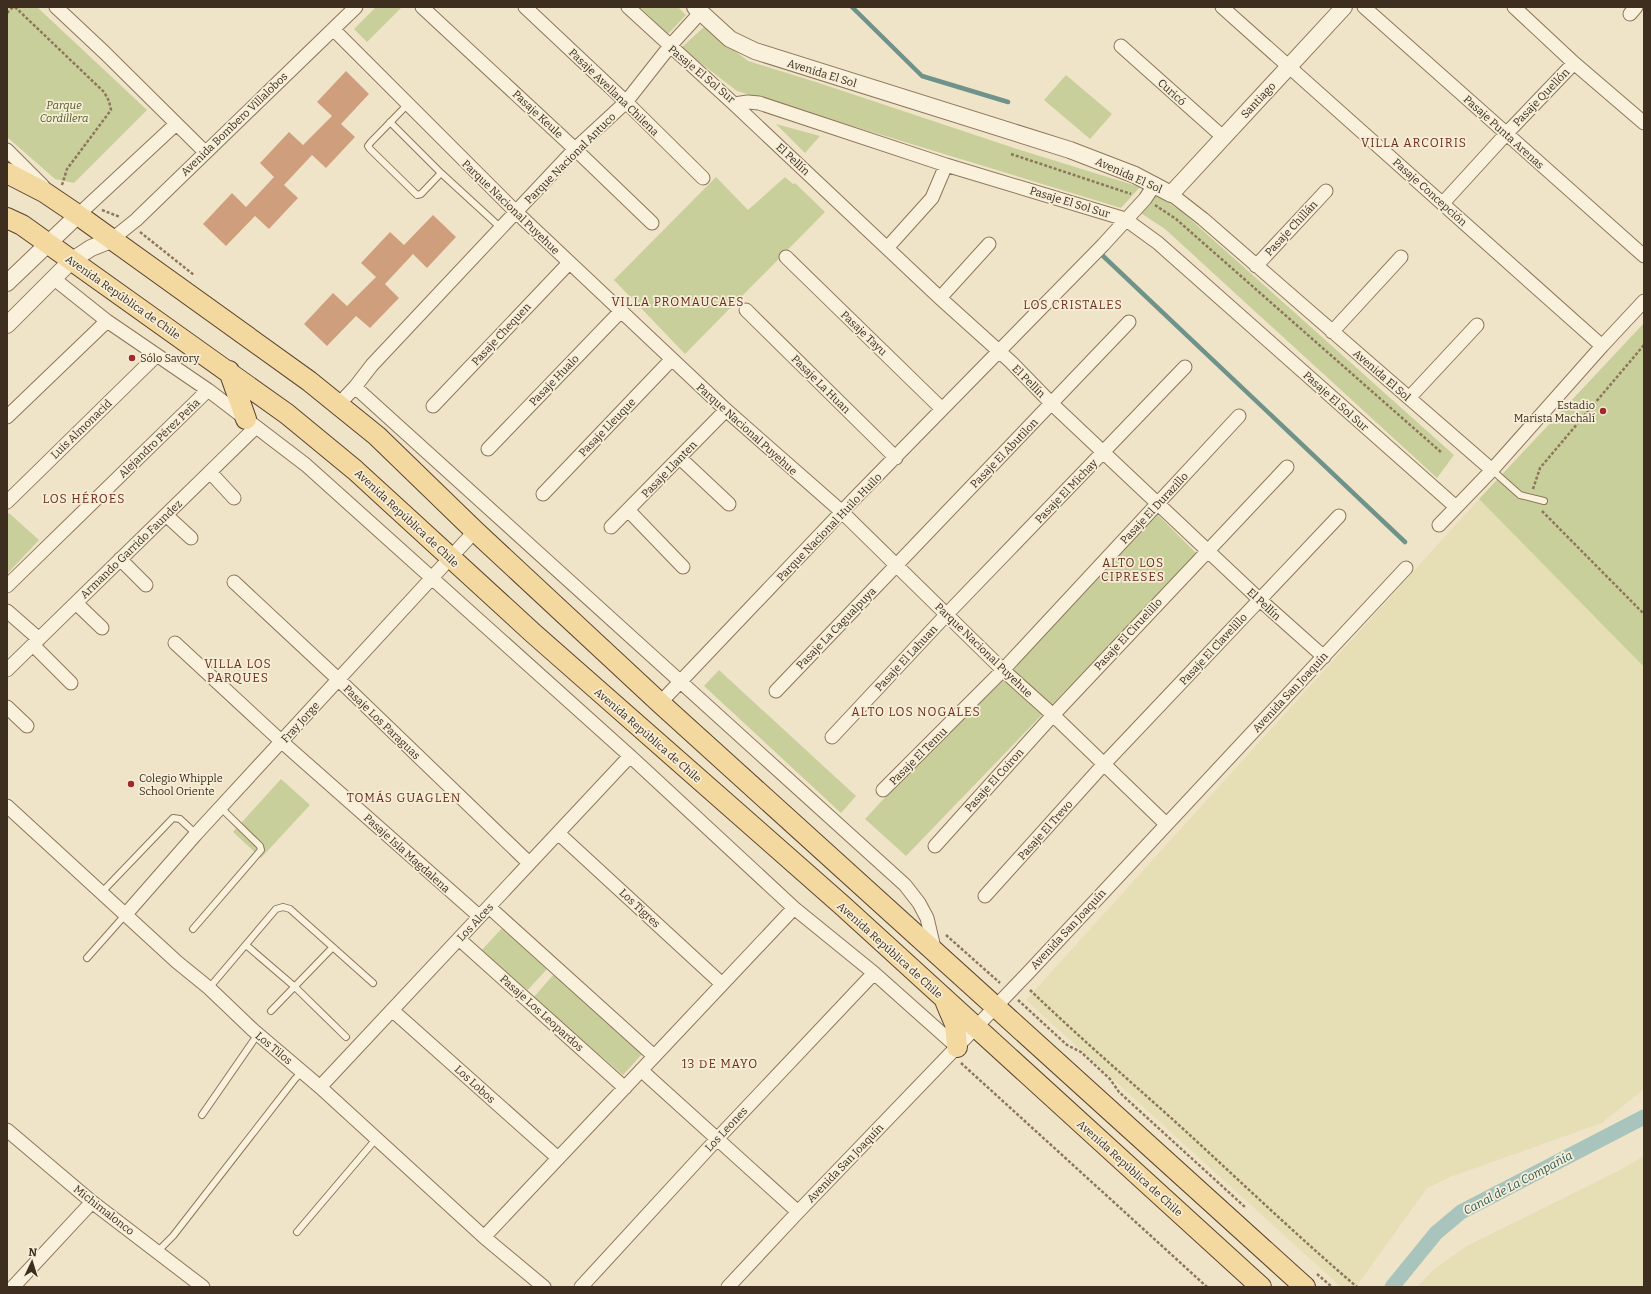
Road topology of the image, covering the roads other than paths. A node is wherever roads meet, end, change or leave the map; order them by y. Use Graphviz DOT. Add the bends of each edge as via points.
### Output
graph roads {
  1 [pos="56,7"];
  2 [pos="356,7"];
  3 [pos="422,7"];
  4 [pos="525,7"];
  5 [pos="628,7"];
  6 [pos="1222,7"];
  7 [pos="1344,7"];
  8 [pos="1364,7"];
  9 [pos="1514,7"];
  10 [pos="698,10"];
  11 [pos="333,29"];
  12 [pos="670,46"];
  13 [pos="1121,46"];
  14 [pos="1574,62"];
  15 [pos="1289,66"];
  16 [pos="626,102"];
  17 [pos="408,104"];
  18 [pos="734,104"];
  19 [pos="390,122"];
  20 [pos="1644,123"];
  21 [pos="176,124"];
  22 [pos="1506,134"];
  23 [pos="1223,137"];
  24 [pos="575,149"];
  25 [pos="7,150"];
  26 [pos="205,152"];
  27 [pos="946,164"];
  28 [pos="7,173"];
  29 [pos="441,173"];
  30 [pos="703,178"];
  31 [pos="1156,184"];
  32 [pos="1326,191"];
  33 [pos="1171,194"];
  34 [pos="56,200"];
  35 [pos="1444,203"];
  36 [pos="516,212"];
  37 [pos="78,215"];
  38 [pos="7,218"];
  39 [pos="1125,219"];
  40 [pos="652,223"];
  41 [pos="501,228"];
  42 [pos="111,240"];
  43 [pos="48,244"];
  44 [pos="989,244"];
  45 [pos="887,248"];
  46 [pos="1644,256"];
  47 [pos="786,257"];
  48 [pos="1401,257"];
  49 [pos="71,261"];
  50 [pos="569,262"];
  51 [pos="1256,266"];
  52 [pos="53,278"];
  53 [pos="7,283"];
  54 [pos="940,298"];
  55 [pos="1644,301"];
  56 [pos="746,310"];
  57 [pos="620,312"];
  58 [pos="107,321"];
  59 [pos="1128,322"];
  60 [pos="7,324"];
  61 [pos="1477,325"];
  62 [pos="1332,332"];
  63 [pos="1602,346"];
  64 [pos="998,351"];
  65 [pos="156,356"];
  66 [pos="671,360"];
  67 [pos="1185,367"];
  68 [pos="229,371"];
  69 [pos="355,387"];
  70 [pos="208,390"];
  71 [pos="1409,398"];
  72 [pos="1051,403"];
  73 [pos="338,405"];
  74 [pos="433,406"];
  75 [pos="942,409"];
  76 [pos="726,410"];
  77 [pos="1239,416"];
  78 [pos="7,417"];
  79 [pos="251,423"];
  80 [pos="488,449"];
  81 [pos="1103,452"];
  82 [pos="680,458"];
  83 [pos="896,458"];
  84 [pos="1287,467"];
  85 [pos="1492,470"];
  86 [pos="210,472"];
  87 [pos="543,494"];
  88 [pos="234,498"];
  89 [pos="1544,501"];
  90 [pos="7,502"];
  91 [pos="730,504"];
  92 [pos="1158,504"];
  93 [pos="1456,507"];
  94 [pos="629,511"];
  95 [pos="842,512"];
  96 [pos="166,515"];
  97 [pos="1339,516"];
  98 [pos="1439,525"];
  99 [pos="611,527"];
  100 [pos="475,531"];
  101 [pos="191,538"];
  102 [pos="1207,550"];
  103 [pos="451,557"];
  104 [pos="120,560"];
  105 [pos="896,565"];
  106 [pos="683,567"];
  107 [pos="1406,568"];
  108 [pos="432,578"];
  109 [pos="234,582"];
  110 [pos="146,585"];
  111 [pos="7,586"];
  112 [pos="1260,600"];
  113 [pos="76,603"];
  114 [pos="7,611"];
  115 [pos="947,614"];
  116 [pos="102,628"];
  117 [pos="36,642"];
  118 [pos="175,643"];
  119 [pos="1324,657"];
  120 [pos="7,670"];
  121 [pos="1003,670"];
  122 [pos="338,680"];
  123 [pos="680,682"];
  124 [pos="71,683"];
  125 [pos="776,691"];
  126 [pos="660,703"];
  127 [pos="7,707"];
  128 [pos="1053,714"];
  129 [pos="27,726"];
  130 [pos="832,737"];
  131 [pos="282,742"];
  132 [pos="630,756"];
  133 [pos="1104,764"];
  134 [pos="883,790"];
  135 [pos="7,806"];
  136 [pos="221,808"];
  137 [pos="1166,824"];
  138 [pos="558,833"];
  139 [pos="196,834"];
  140 [pos="935,846"];
  141 [pos="529,863"];
  142 [pos="102,892"];
  143 [pos="985,896"];
  144 [pos="488,907"];
  145 [pos="794,908"];
  146 [pos="126,914"];
  147 [pos="479,916"];
  148 [pos="193,929"];
  149 [pos="459,939"];
  150 [pos="246,945"];
  151 [pos="332,948"];
  152 [pos="936,954"];
  153 [pos="87,958"];
  154 [pos="874,973"];
  155 [pos="373,983"];
  156 [pos="722,984"];
  157 [pos="295,987"];
  158 [pos="209,988"];
  159 [pos="942,996"];
  160 [pos="995,1007"];
  161 [pos="392,1010"];
  162 [pos="271,1011"];
  163 [pos="975,1026"];
  164 [pos="258,1034"];
  165 [pos="346,1037"];
  166 [pos="954,1049"];
  167 [pos="654,1056"];
  168 [pos="641,1070"];
  169 [pos="302,1072"];
  170 [pos="320,1087"];
  171 [pos="625,1088"];
  172 [pos="202,1115"];
  173 [pos="7,1130"];
  174 [pos="376,1139"];
  175 [pos="717,1139"];
  176 [pos="558,1158"];
  177 [pos="92,1202"];
  178 [pos="798,1212"];
  179 [pos="298,1232"];
  180 [pos="484,1237"];
  181 [pos="158,1252"];
  182 [pos="1310,1279"];
  183 [pos="13,1287"];
  184 [pos="204,1287"];
  185 [pos="544,1287"];
  186 [pos="581,1287"];
  187 [pos="728,1287"];
  188 [pos="1261,1287"];
  1 -- 21 [label="street"];
  2 -- 11 [label="street, Avenida Bombero Villalobos"];
  3 -- 24 [label="street, Pasaje Keule"];
  4 -- 16 [label="street, Pasaje Avellana Chilena"];
  5 -- 12 [label="street, Pasaje El Sol Sur"];
  6 -- 15 [label="street, Pasaje Concepción"];
  7 -- 15 [label="street, Santiago"];
  8 -- 22 [label="street, Pasaje Punta Arenas"];
  9 -- 14 [label="street"];
  10 -- 12 [label="street, Parque Nacional Antuco"];
  10 -- 31 [label="street, Avenida El Sol" via="730,39 755,51 1070,150"];
  11 -- 17 [label="street, Parque Nacional Puyehue"];
  11 -- 26 [label="street, Avenida Bombero Villalobos"];
  12 -- 16 [label="street, Parque Nacional Antuco"];
  12 -- 18 [label="street, Pasaje El Sol Sur"];
  13 -- 23 [label="street, Curicó"];
  14 -- 20 [label="street"];
  14 -- 22 [label="street, Pasaje Quellón"];
  15 -- 23 [label="street, Santiago"];
  15 -- 35 [label="street, Pasaje Concepción"];
  16 -- 24 [label="street, Parque Nacional Antuco"];
  16 -- 30 [label="street, Pasaje Avellana Chilena"];
  17 -- 19 [label="lane"];
  17 -- 36 [label="street, Parque Nacional Puyehue"];
  18 -- 27 [label="street, Pasaje El Sol Sur" via="759,103"];
  18 -- 45 [label="street, El Pellín"];
  19 -- 29 [label="lane"];
  19 -- 29 [label="lane" via="368,146 370,149 417,195"];
  21 -- 26 [label="street"];
  21 -- 37 [label="street"];
  22 -- 35 [label="street, Pasaje Quellón"];
  22 -- 46 [label="street, Pasaje Punta Arenas"];
  23 -- 33 [label="street, Santiago"];
  24 -- 36 [label="street, Parque Nacional Antuco"];
  24 -- 40 [label="street, Pasaje Keule"];
  25 -- 34 [label="street"];
  26 -- 42 [label="street, Avenida Bombero Villalobos" via="136,220"];
  27 -- 39 [label="street, Pasaje El Sol Sur"];
  27 -- 45 [label="street" via="932,198"];
  28 -- 34 [label="main road"];
  29 -- 41 [label="lane"];
  31 -- 33 [label="street, Avenida El Sol"];
  31 -- 39 [label="street, Parque Nacional Huilo Huilo"];
  32 -- 51 [label="street, Pasaje Chillán"];
  33 -- 51 [label="street, Avenida El Sol"];
  34 -- 37 [label="main road"];
  35 -- 63 [label="street, Pasaje Concepción"];
  36 -- 41 [label="street, Parque Nacional Antuco"];
  36 -- 50 [label="street, Parque Nacional Puyehue"];
  37 -- 42 [label="main road"];
  37 -- 43 [label="street"];
  38 -- 43 [label="main road, Avenida República de Chile" via="22,225"];
  39 -- 64 [label="street, Parque Nacional Huilo Huilo" via="1103,245"];
  39 -- 93 [label="street, Pasaje El Sol Sur" via="1158,243"];
  41 -- 69 [label="street, Parque Nacional Antuco" via="372,365"];
  42 -- 49 [label="street" via="91,248"];
  42 -- 73 [label="main road" via="309,381"];
  43 -- 49 [label="main road, Avenida República de Chile"];
  43 -- 53 [label="street"];
  44 -- 54 [label="street"];
  45 -- 54 [label="street, El Pellín"];
  47 -- 75 [label="street, Pasaje Tayu"];
  48 -- 62 [label="street"];
  49 -- 52 [label="street"];
  49 -- 68 [label="main road, Avenida República de Chile"];
  50 -- 57 [label="street, Parque Nacional Puyehue"];
  50 -- 74 [label="street, Pasaje Chequen"];
  51 -- 62 [label="street, Avenida El Sol"];
  52 -- 58 [label="street"];
  52 -- 60 [label="street"];
  54 -- 64 [label="street, El Pellín"];
  55 -- 63 [label="street"];
  56 -- 83 [label="street, Pasaje La Huan"];
  57 -- 66 [label="street, Parque Nacional Puyehue"];
  57 -- 80 [label="street, Pasaje Hualo"];
  58 -- 65 [label="street"];
  58 -- 78 [label="street"];
  59 -- 72 [label="street, Pasaje El Abutilon"];
  61 -- 71 [label="street"];
  62 -- 71 [label="street, Avenida El Sol"];
  63 -- 85 [label="street"];
  64 -- 72 [label="street, El Pellín"];
  64 -- 75 [label="street, Parque Nacional Huilo Huilo"];
  65 -- 70 [label="street"];
  65 -- 90 [label="street, Luis Almonacid"];
  66 -- 76 [label="street, Parque Nacional Puyehue"];
  66 -- 87 [label="street, Pasaje Lleuque"];
  67 -- 81 [label="street, Pasaje El Michay"];
  68 -- 79 [label="main road"];
  68 -- 103 [label="main road, Avenida República de Chile" via="287,414 355,470"];
  69 -- 73 [label="street, Parque Nacional Antuco"];
  69 -- 123 [label="street"];
  70 -- 79 [label="street"];
  70 -- 111 [label="street, Alejandro Pérez Peña"];
  71 -- 85 [label="street, Avenida El Sol"];
  72 -- 81 [label="street, El Pellín"];
  72 -- 105 [label="street, Pasaje El Abutilon"];
  73 -- 100 [label="main road" via="377,436"];
  75 -- 83 [label="street, Parque Nacional Huilo Huilo"];
  76 -- 82 [label="street, Pasaje Llanten"];
  76 -- 95 [label="street, Parque Nacional Puyehue"];
  77 -- 92 [label="street, Pasaje El Durazillo"];
  79 -- 86 [label="street, Armando Garrido Faundez"];
  79 -- 108 [label="street" via="306,465"];
  81 -- 92 [label="street, El Pellín"];
  81 -- 115 [label="street, Pasaje El Michay"];
  82 -- 91 [label="street"];
  82 -- 94 [label="street, Pasaje Llanten"];
  83 -- 95 [label="street, Parque Nacional Huilo Huilo"];
  84 -- 102 [label="street, Pasaje El Ciruelillo"];
  85 -- 89 [label="lane" via="1520,496"];
  85 -- 93 [label="street"];
  86 -- 88 [label="street"];
  86 -- 96 [label="street, Armando Garrido Faundez"];
  92 -- 102 [label="street, El Pellín"];
  92 -- 121 [label="street, Pasaje El Durazillo"];
  93 -- 98 [label="street"];
  94 -- 99 [label="street, Pasaje Llanten"];
  94 -- 106 [label="street"];
  95 -- 105 [label="street, Parque Nacional Puyehue"];
  95 -- 123 [label="street, Parque Nacional Huilo Huilo"];
  96 -- 101 [label="street"];
  96 -- 104 [label="street, Armando Garrido Faundez"];
  97 -- 112 [label="street, Pasaje El Clavelillo"];
  100 -- 103 [label="street, Fray Jorge"];
  100 -- 126 [label="main road"];
  102 -- 112 [label="street, El Pellín"];
  102 -- 128 [label="street, Pasaje El Ciruelillo"];
  103 -- 108 [label="street, Fray Jorge"];
  103 -- 159 [label="main road, Avenida República de Chile" via="538,638"];
  104 -- 110 [label="street"];
  104 -- 113 [label="street, Armando Garrido Faundez"];
  105 -- 115 [label="street, Parque Nacional Puyehue"];
  105 -- 125 [label="street, Pasaje La Cagualpuya"];
  107 -- 119 [label="street, Avenida San Joaquín"];
  108 -- 122 [label="street, Fray Jorge"];
  108 -- 132 [label="street"];
  109 -- 122 [label="street, Pasaje Los Paraguas"];
  112 -- 119 [label="street, El Pellín"];
  112 -- 133 [label="street, Pasaje El Clavelillo"];
  113 -- 116 [label="street"];
  113 -- 117 [label="street, Armando Garrido Faundez"];
  114 -- 117 [label="street"];
  115 -- 121 [label="street, Parque Nacional Puyehue"];
  115 -- 130 [label="street, Pasaje El Lahuan"];
  117 -- 120 [label="street, Armando Garrido Faundez"];
  117 -- 124 [label="street"];
  118 -- 131 [label="street, Pasaje Isla Magdalena"];
  119 -- 137 [label="street, Avenida San Joaquín"];
  121 -- 128 [label="street, Parque Nacional Puyehue"];
  121 -- 134 [label="street, Pasaje El Temu"];
  122 -- 131 [label="street, Fray Jorge"];
  122 -- 141 [label="street, Pasaje Los Paraguas"];
  123 -- 126 [label="street, Parque Nacional Huilo Huilo"];
  123 -- 152 [label="street" via="905,885 927,918"];
  126 -- 152 [label="main road"];
  127 -- 129 [label="street"];
  128 -- 133 [label="street, Parque Nacional Puyehue"];
  128 -- 140 [label="street, Pasaje El Coiron"];
  131 -- 136 [label="street, Fray Jorge"];
  131 -- 147 [label="street, Pasaje Isla Magdalena"];
  132 -- 138 [label="street, Los Alces"];
  132 -- 145 [label="street"];
  133 -- 137 [label="street, Parque Nacional Puyehue"];
  133 -- 143 [label="street, Pasaje El Trevo"];
  135 -- 142 [label="street, Los Tilos"];
  136 -- 139 [label="street, Fray Jorge"];
  136 -- 148 [label="lane" via="260,846 261,850"];
  137 -- 160 [label="street, Avenida San Joaquín"];
  138 -- 141 [label="street, Los Alces"];
  138 -- 156 [label="street, Los Tigres"];
  139 -- 142 [label="lane" via="180,819 173,818"];
  139 -- 146 [label="street, Fray Jorge"];
  141 -- 144 [label="street, Los Alces"];
  142 -- 146 [label="street, Los Tilos"];
  144 -- 147 [label="street, Los Alces"];
  144 -- 167 [label="street"];
  145 -- 154 [label="street"];
  145 -- 156 [label="street"];
  146 -- 153 [label="lane"];
  146 -- 158 [label="street, Los Tilos"];
  147 -- 149 [label="street, Los Alces"];
  149 -- 161 [label="street, Los Alces"];
  149 -- 171 [label="street, Pasaje Los Leopardos"];
  150 -- 151 [label="lane" via="276,909 283,907 290,909"];
  150 -- 157 [label="lane"];
  150 -- 158 [label="lane"];
  151 -- 155 [label="lane"];
  151 -- 157 [label="lane"];
  152 -- 160 [label="main road"];
  154 -- 166 [label="street"];
  154 -- 175 [label="street, Los Leones"];
  156 -- 167 [label="street"];
  157 -- 162 [label="lane"];
  157 -- 165 [label="lane"];
  158 -- 164 [label="street, Los Tilos"];
  159 -- 163 [label="main road, Avenida República de Chile"];
  159 -- 166 [label="main road" via="955,1024"];
  160 -- 163 [label="street, Avenida San Joaquín"];
  160 -- 182 [label="main road"];
  161 -- 170 [label="street, Los Alces"];
  161 -- 176 [label="street, Los Lobos"];
  163 -- 166 [label="street, Avenida San Joaquín"];
  163 -- 188 [label="main road, Avenida República de Chile"];
  164 -- 169 [label="street, Los Tilos"];
  164 -- 172 [label="lane"];
  166 -- 178 [label="street, Avenida San Joaquín"];
  167 -- 168 [label="street"];
  168 -- 171 [label="street"];
  168 -- 175 [label="street"];
  169 -- 170 [label="street, Los Tilos"];
  169 -- 181 [label="lane"];
  170 -- 174 [label="street, Los Tilos"];
  171 -- 176 [label="street"];
  173 -- 177 [label="street, Michimalonco"];
  174 -- 179 [label="lane"];
  174 -- 180 [label="street, Los Tilos"];
  175 -- 178 [label="street"];
  175 -- 186 [label="street, Los Leones"];
  176 -- 180 [label="street"];
  177 -- 181 [label="street, Michimalonco"];
  177 -- 183 [label="street"];
  178 -- 187 [label="street, Avenida San Joaquín"];
  180 -- 185 [label="street, Los Tilos"];
  181 -- 184 [label="street, Michimalonco"];
}
